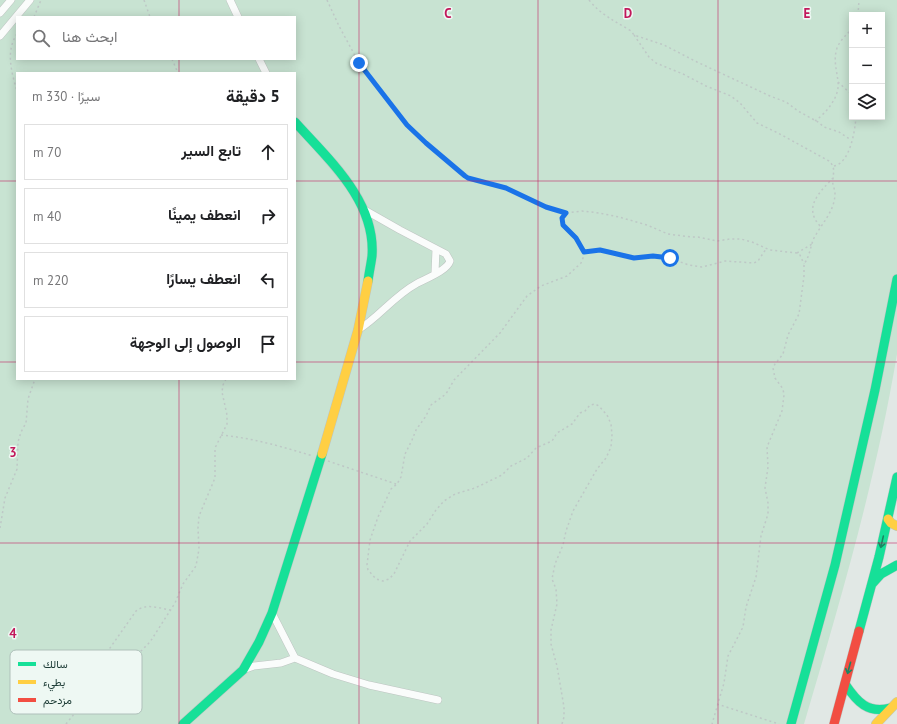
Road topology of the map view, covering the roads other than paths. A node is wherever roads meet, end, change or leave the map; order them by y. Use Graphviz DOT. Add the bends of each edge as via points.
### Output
graph roads {
  1 [pos="10,0"];
  2 [pos="30,0"];
  3 [pos="230,0"];
  4 [pos="0,13"];
  5 [pos="17,16"];
  6 [pos="238,16"];
  7 [pos="16,17"];
  8 [pos="0,36"];
  9 [pos="260,60"];
  10 [pos="266,72"];
  11 [pos="296,123"];
  12 [pos="363,209"];
  13 [pos="436,249"];
  14 [pos="435,273"];
  15 [pos="897,279"];
  16 [pos="358,330"];
  17 [pos="897,477"];
  18 [pos="888,519"];
  19 [pos="897,526"];
  20 [pos="897,564"];
  21 [pos="871,585"];
  22 [pos="272,613"];
  23 [pos="295,658"];
  24 [pos="243,670"];
  25 [pos="845,684"];
  26 [pos="438,700"];
  27 [pos="894,705"];
  28 [pos="183,724"];
  29 [pos="791,724"];
  30 [pos="834,724"];
  31 [pos="876,724"];
  1 -- 4 [label="street"];
  2 -- 5 [label="street"];
  3 -- 6 [label="street"];
  7 -- 8 [label="street"];
  9 -- 10 [label="street"];
  11 -- 12 [label="street" via="349,183"];
  12 -- 13 [label="street"];
  12 -- 16 [label="street" via="369,225 372,256"];
  13 -- 14 [label="street"];
  13 -- 14 [label="street" via="446,254 450,261 446,268"];
  14 -- 16 [label="street" via="407,290"];
  15 -- 29 [label="street" via="875,390 835,565"];
  16 -- 22 [label="street"];
  17 -- 18 [label="street"];
  18 -- 19 [label="street"];
  18 -- 21 [label="street, one-way"];
  20 -- 21 [label="street"];
  21 -- 25 [label="street, one-way"];
  22 -- 23 [label="street"];
  22 -- 24 [label="street"];
  23 -- 24 [label="street"];
  23 -- 26 [label="street" via="333,674 369,685"];
  24 -- 28 [label="street"];
  25 -- 27 [label="street" via="867,708 876,710"];
  25 -- 30 [label="street"];
  27 -- 31 [label="street"];
}
